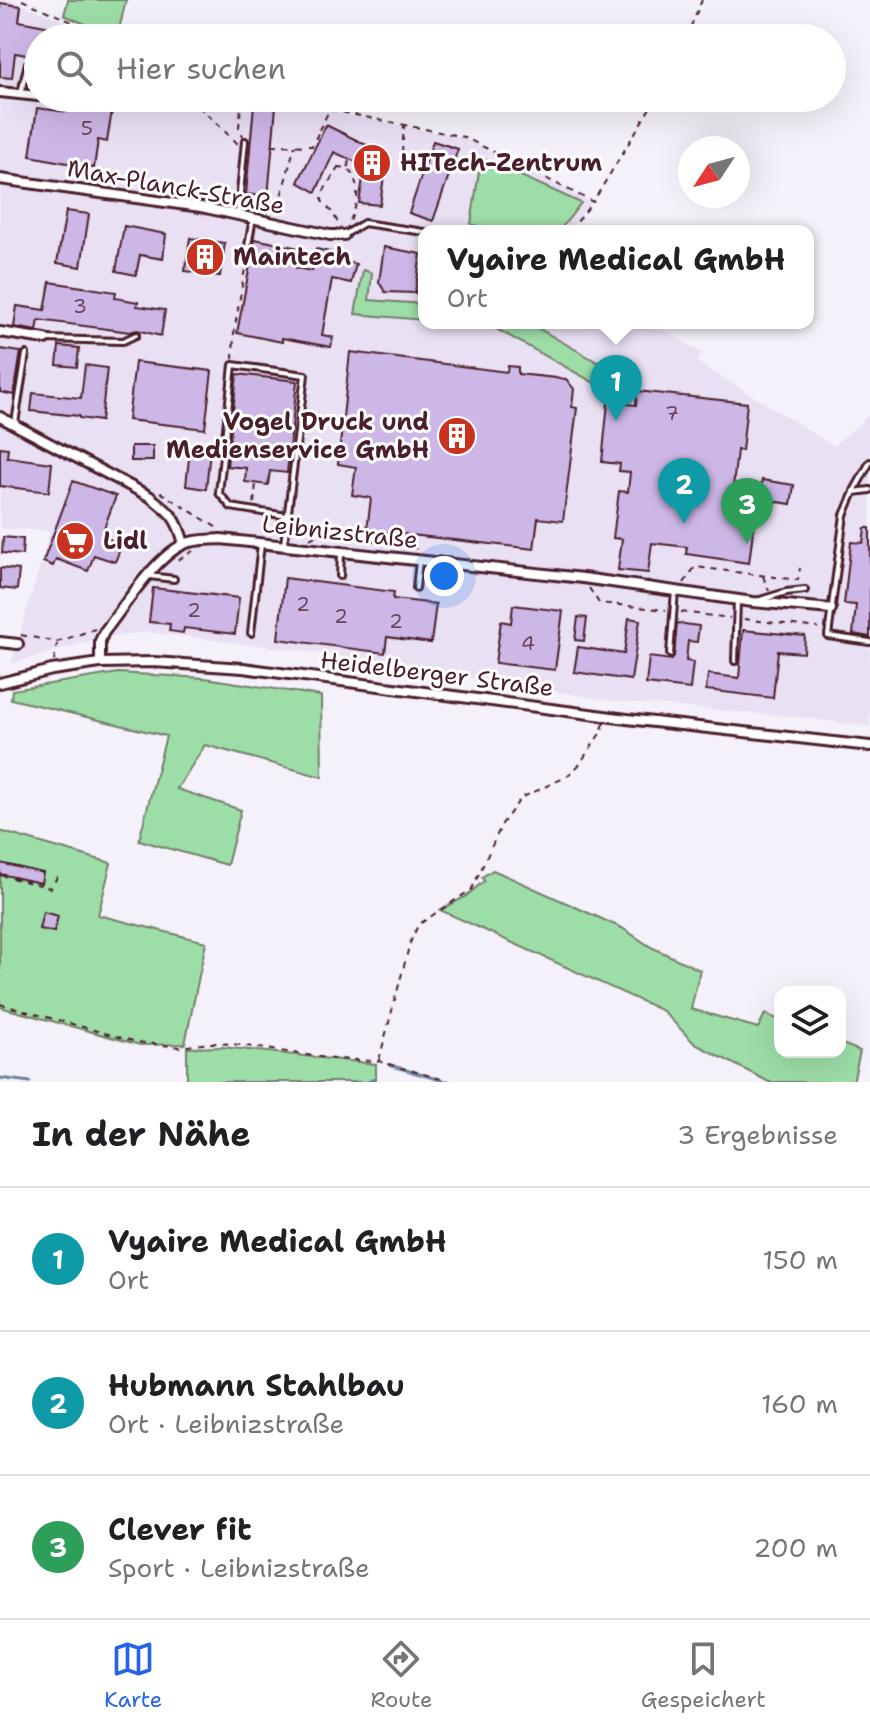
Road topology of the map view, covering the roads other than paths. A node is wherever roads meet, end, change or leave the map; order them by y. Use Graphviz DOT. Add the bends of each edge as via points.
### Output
graph roads {
  1 [pos="24,81"];
  2 [pos="0,92"];
  3 [pos="21,94"];
  4 [pos="24,94"];
  5 [pos="245,141"];
  6 [pos="0,179"];
  7 [pos="238,215"];
  8 [pos="253,218"];
  9 [pos="418,231"];
  10 [pos="344,235"];
  11 [pos="246,257"];
  12 [pos="0,332"];
  13 [pos="136,335"];
  14 [pos="45,339"];
  15 [pos="26,354"];
  16 [pos="0,417"];
  17 [pos="15,425"];
  18 [pos="870,462"];
  19 [pos="870,490"];
  20 [pos="854,492"];
  21 [pos="287,516"];
  22 [pos="184,544"];
  23 [pos="261,544"];
  24 [pos="283,546"];
  25 [pos="341,553"];
  26 [pos="419,561"];
  27 [pos="149,576"];
  28 [pos="340,576"];
  29 [pos="174,579"];
  30 [pos="416,588"];
  31 [pos="678,588"];
  32 [pos="805,590"];
  33 [pos="737,600"];
  34 [pos="753,602"];
  35 [pos="831,609"];
  36 [pos="251,633"];
  37 [pos="0,642"];
  38 [pos="870,642"];
  39 [pos="18,644"];
  40 [pos="670,654"];
  41 [pos="735,661"];
  42 [pos="100,663"];
  43 [pos="0,683"];
  44 [pos="870,746"];
  1 -- 3 [label="lane"];
  2 -- 3 [label="street"];
  3 -- 4 [label="street"];
  5 -- 7 [label="lane"];
  6 -- 7 [label="street, Max-Planck-Straße"];
  7 -- 8 [label="street, Max-Planck-Straße"];
  8 -- 10 [label="street, Max-Planck-Straße"];
  8 -- 11 [label="lane"];
  9 -- 10 [label="lane" via="364,223"];
  12 -- 14 [label="street"];
  13 -- 14 [label="lane" via="123,341"];
  15 -- 17 [label="lane"];
  16 -- 17 [label="street"];
  17 -- 22 [label="street" via="149,496 179,523"];
  18 -- 20 [label="lane"];
  19 -- 20 [label="lane"];
  20 -- 35 [label="lane" via="844,515"];
  21 -- 21 [label="lane" via="305,375 233,365 219,493 231,507"];
  21 -- 24 [label="lane"];
  22 -- 23 [label="street, Leibnizstraße" via="221,539"];
  22 -- 27 [label="street"];
  23 -- 24 [label="street, Leibnizstraße"];
  23 -- 36 [label="lane"];
  24 -- 25 [label="street, Leibnizstraße"];
  25 -- 26 [label="street, Leibnizstraße"];
  25 -- 28 [label="lane"];
  26 -- 30 [label="lane"];
  26 -- 31 [label="street, Leibnizstraße"];
  27 -- 29 [label="lane"];
  27 -- 42 [label="street" via="104,632"];
  31 -- 33 [label="street, Leibnizstraße"];
  31 -- 40 [label="lane"];
  32 -- 34 [label="lane"];
  33 -- 34 [label="street, Leibnizstraße"];
  33 -- 41 [label="lane"];
  34 -- 35 [label="street, Leibnizstraße"];
  35 -- 38 [label="lane" via="828,636"];
  37 -- 39 [label="street"];
  42 -- 43 [label="street, Heidelberger Straße"];
  42 -- 44 [label="street, Heidelberger Straße" via="243,668"];
}
